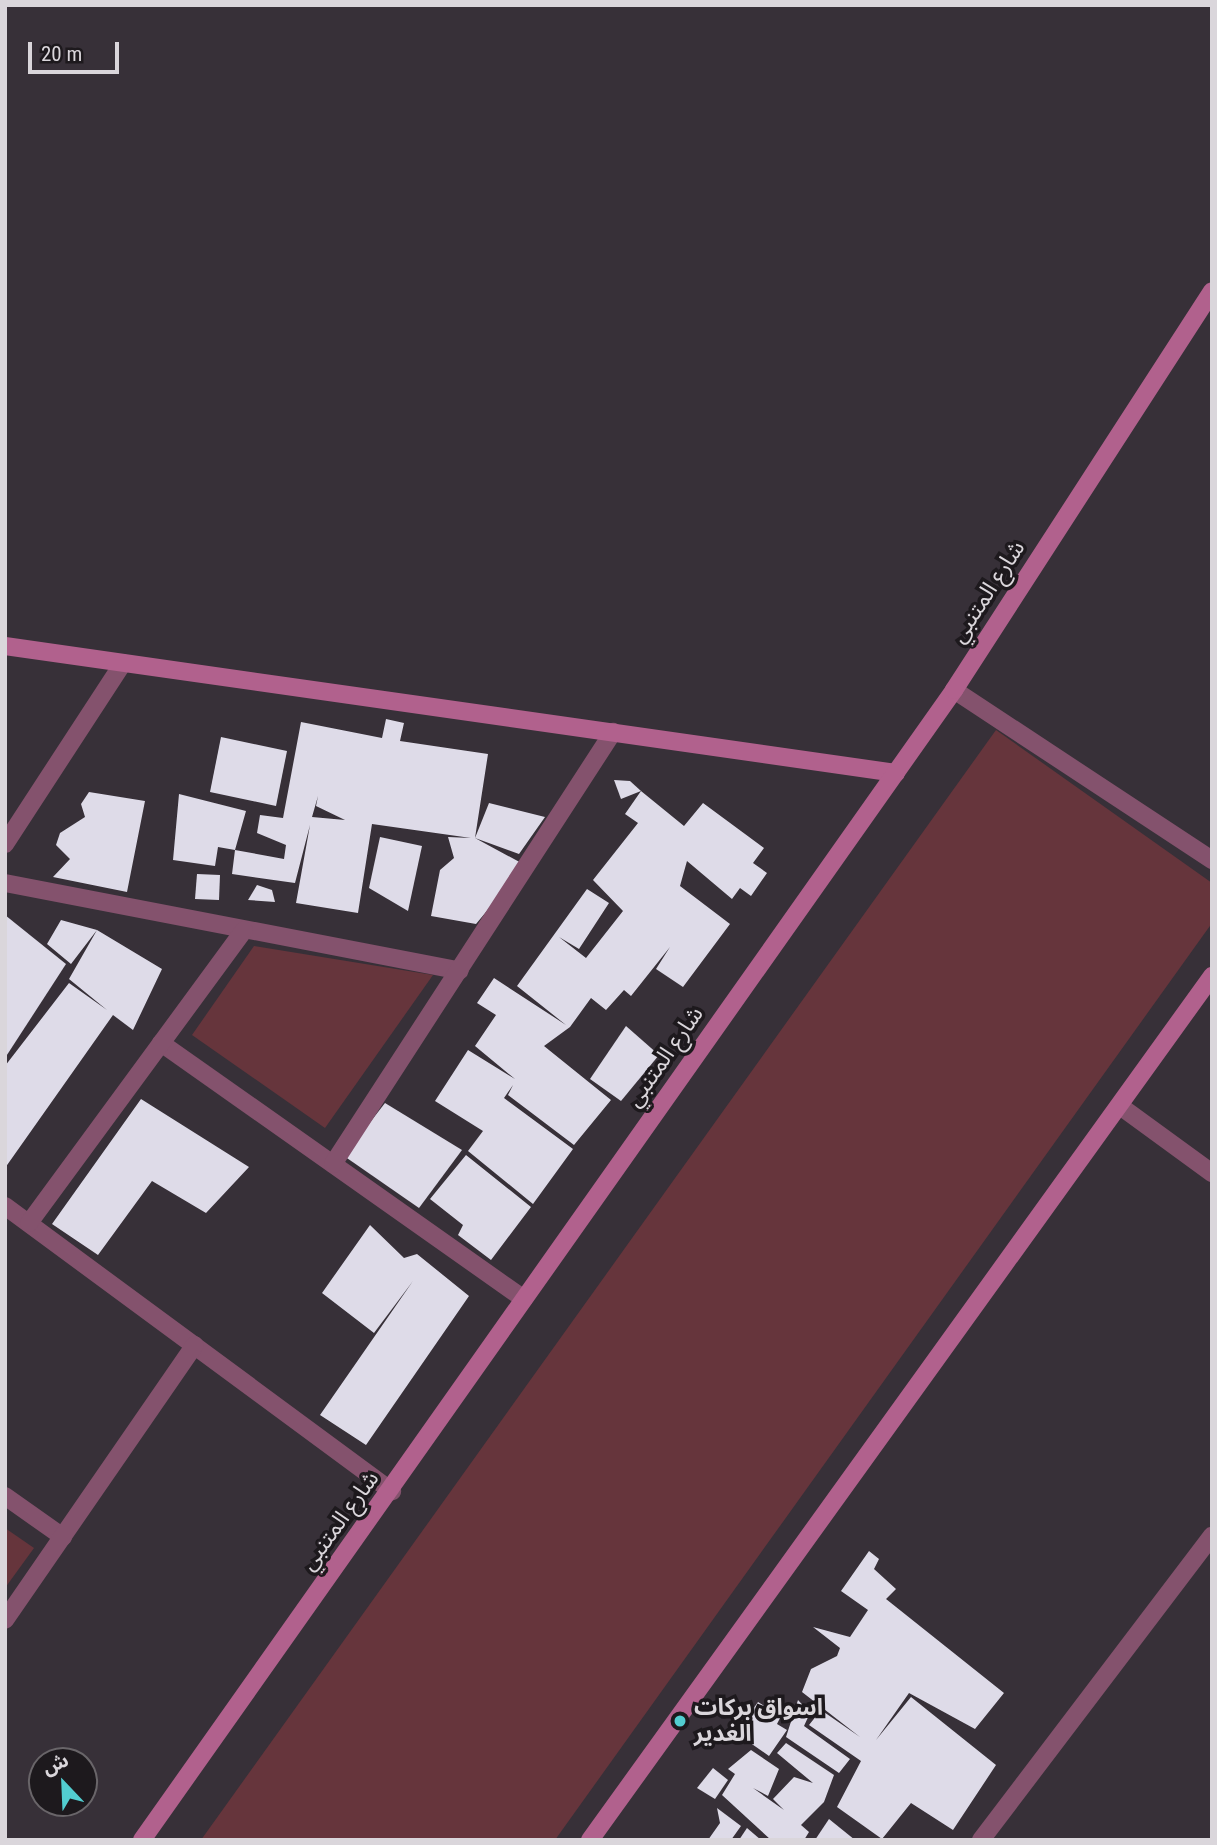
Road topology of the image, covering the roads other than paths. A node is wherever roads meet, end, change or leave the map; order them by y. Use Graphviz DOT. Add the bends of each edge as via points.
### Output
graph roads {
  1 [pos="1212,291"];
  2 [pos="5,646"];
  3 [pos="123,663"];
  4 [pos="954,690"];
  5 [pos="613,732"];
  6 [pos="896,773"];
  7 [pos="5,844"];
  8 [pos="1212,860"];
  9 [pos="5,883"];
  10 [pos="244,930"];
  11 [pos="460,971"];
  12 [pos="1212,976"];
  13 [pos="161,1043"];
  14 [pos="1120,1106"];
  15 [pos="333,1164"];
  16 [pos="1212,1173"];
  17 [pos="5,1206"];
  18 [pos="29,1223"];
  19 [pos="524,1299"];
  20 [pos="195,1345"];
  21 [pos="392,1491"];
  22 [pos="5,1496"];
  23 [pos="1212,1536"];
  24 [pos="62,1537"];
  25 [pos="5,1620"];
  26 [pos="142,1840"];
  27 [pos="590,1840"];
  28 [pos="981,1840"];
  1 -- 4 [label="street, شارع المتنبي"];
  2 -- 3 [label="street"];
  3 -- 5 [label="street"];
  3 -- 7 [label="street"];
  4 -- 6 [label="street, شارع المتنبي"];
  4 -- 8 [label="street"];
  5 -- 6 [label="street"];
  5 -- 11 [label="street"];
  6 -- 19 [label="street, شارع المتنبي"];
  9 -- 10 [label="street"];
  10 -- 11 [label="street"];
  10 -- 13 [label="street"];
  11 -- 15 [label="street"];
  12 -- 14 [label="street"];
  13 -- 15 [label="street"];
  13 -- 18 [label="street"];
  14 -- 16 [label="street"];
  14 -- 27 [label="street"];
  15 -- 19 [label="street"];
  17 -- 18 [label="street"];
  18 -- 20 [label="street"];
  19 -- 21 [label="street, شارع المتنبي"];
  20 -- 21 [label="street"];
  20 -- 24 [label="street"];
  21 -- 26 [label="street, شارع المتنبي"];
  22 -- 24 [label="street"];
  23 -- 28 [label="street"];
  24 -- 25 [label="street"];
}
